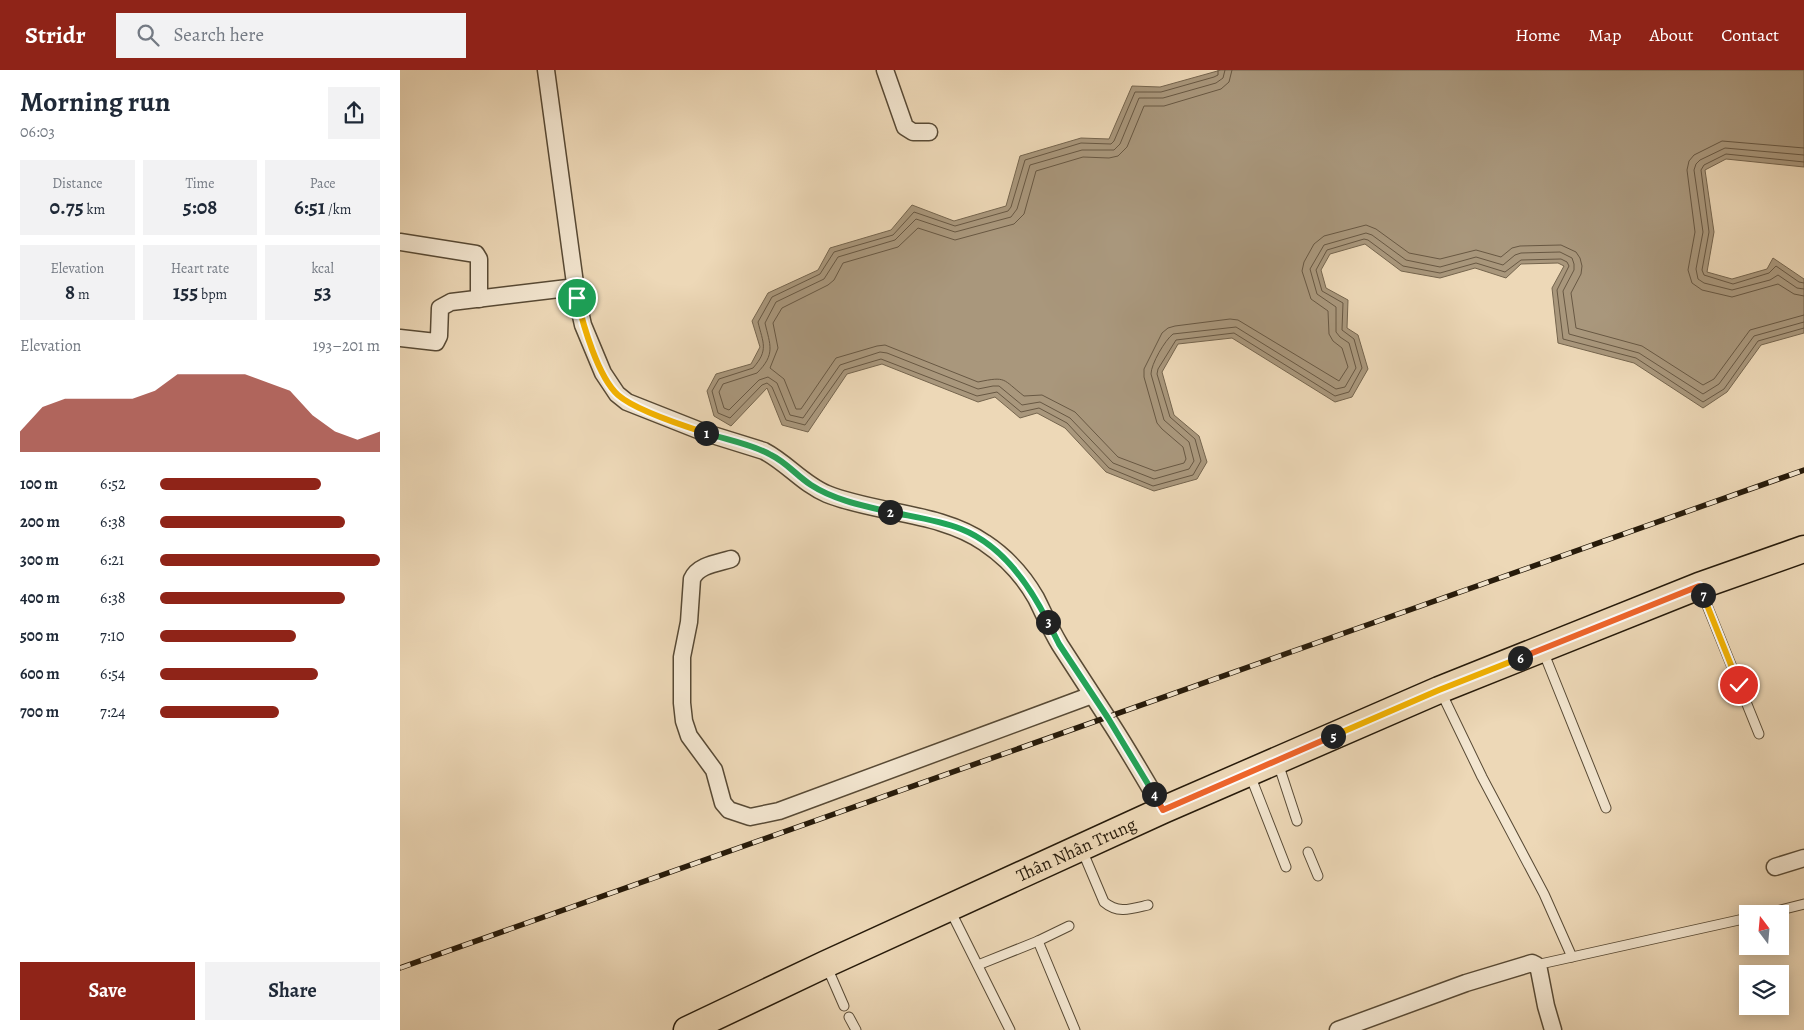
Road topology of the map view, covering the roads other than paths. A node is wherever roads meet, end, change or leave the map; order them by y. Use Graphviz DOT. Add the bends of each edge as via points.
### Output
graph roads {
  1 [pos="546,70"];
  2 [pos="885,70"];
  3 [pos="929,132"];
  4 [pos="400,242"];
  5 [pos="576,287"];
  6 [pos="479,299"];
  7 [pos="400,338"];
  8 [pos="1804,549"];
  9 [pos="731,559"];
  10 [pos="1699,586"];
  11 [pos="1542,649"];
  12 [pos="1439,690"];
  13 [pos="1092,695"];
  14 [pos="1759,734"];
  15 [pos="1277,760"];
  16 [pos="1249,772"];
  17 [pos="1606,808"];
  18 [pos="1163,810"];
  19 [pos="1297,821"];
  20 [pos="1081,847"];
  21 [pos="1308,852"];
  22 [pos="1804,858"];
  23 [pos="1286,867"];
  24 [pos="1775,868"];
  25 [pos="1318,876"];
  26 [pos="1804,904"];
  27 [pos="1148,905"];
  28 [pos="948,908"];
  29 [pos="1789,908"];
  30 [pos="1739,920"];
  31 [pos="1069,926"];
  32 [pos="1038,941"];
  33 [pos="1572,957"];
  34 [pos="826,964"];
  35 [pos="978,965"];
  36 [pos="1536,965"];
  37 [pos="844,1006"];
  38 [pos="849,1017"];
  39 [pos="687,1030"];
  40 [pos="856,1030"];
  41 [pos="1010,1030"];
  42 [pos="1075,1030"];
  43 [pos="1338,1030"];
  44 [pos="1553,1030"];
  1 -- 5 [label="street"];
  2 -- 3 [label="street" via="905,127 913,132"];
  4 -- 6 [label="street" via="476,254 479,259"];
  5 -- 6 [label="street"];
  5 -- 13 [label="street" via="591,348 603,373 617,394 627,402 702,432 764,451 826,493 861,506 944,523 985,542 1022,577"];
  6 -- 7 [label="street" via="443,306 439,312 436,342"];
  8 -- 10 [label="main road, Thân Nhân Trung"];
  9 -- 13 [label="street" via="694,574 682,657 684,721 696,748 714,770 723,802 729,810 750,817 779,811"];
  10 -- 11 [label="main road, Thân Nhân Trung"];
  10 -- 14 [label="lane"];
  11 -- 12 [label="main road, Thân Nhân Trung"];
  11 -- 17 [label="lane"];
  12 -- 15 [label="main road, Thân Nhân Trung"];
  12 -- 33 [label="lane" via="1544,894"];
  13 -- 18 [label="street"];
  15 -- 16 [label="main road, Thân Nhân Trung"];
  15 -- 19 [label="lane"];
  16 -- 18 [label="main road, Thân Nhân Trung"];
  16 -- 23 [label="lane"];
  18 -- 20 [label="main road, Thân Nhân Trung"];
  20 -- 27 [label="lane" via="1104,902 1121,911"];
  20 -- 28 [label="main road, Thân Nhân Trung"];
  21 -- 25 [label="lane"];
  22 -- 24 [label="street"];
  26 -- 29 [label="lane"];
  28 -- 34 [label="main road, Thân Nhân Trung"];
  28 -- 35 [label="lane"];
  30 -- 33 [label="lane"];
  31 -- 32 [label="lane"];
  32 -- 35 [label="lane"];
  32 -- 42 [label="lane"];
  33 -- 36 [label="lane"];
  34 -- 37 [label="lane"];
  34 -- 39 [label="main road, Thân Nhân Trung"];
  35 -- 41 [label="lane"];
  36 -- 43 [label="street" via="1532,963 1466,983"];
  36 -- 44 [label="street"];
  38 -- 40 [label="lane"];
}
